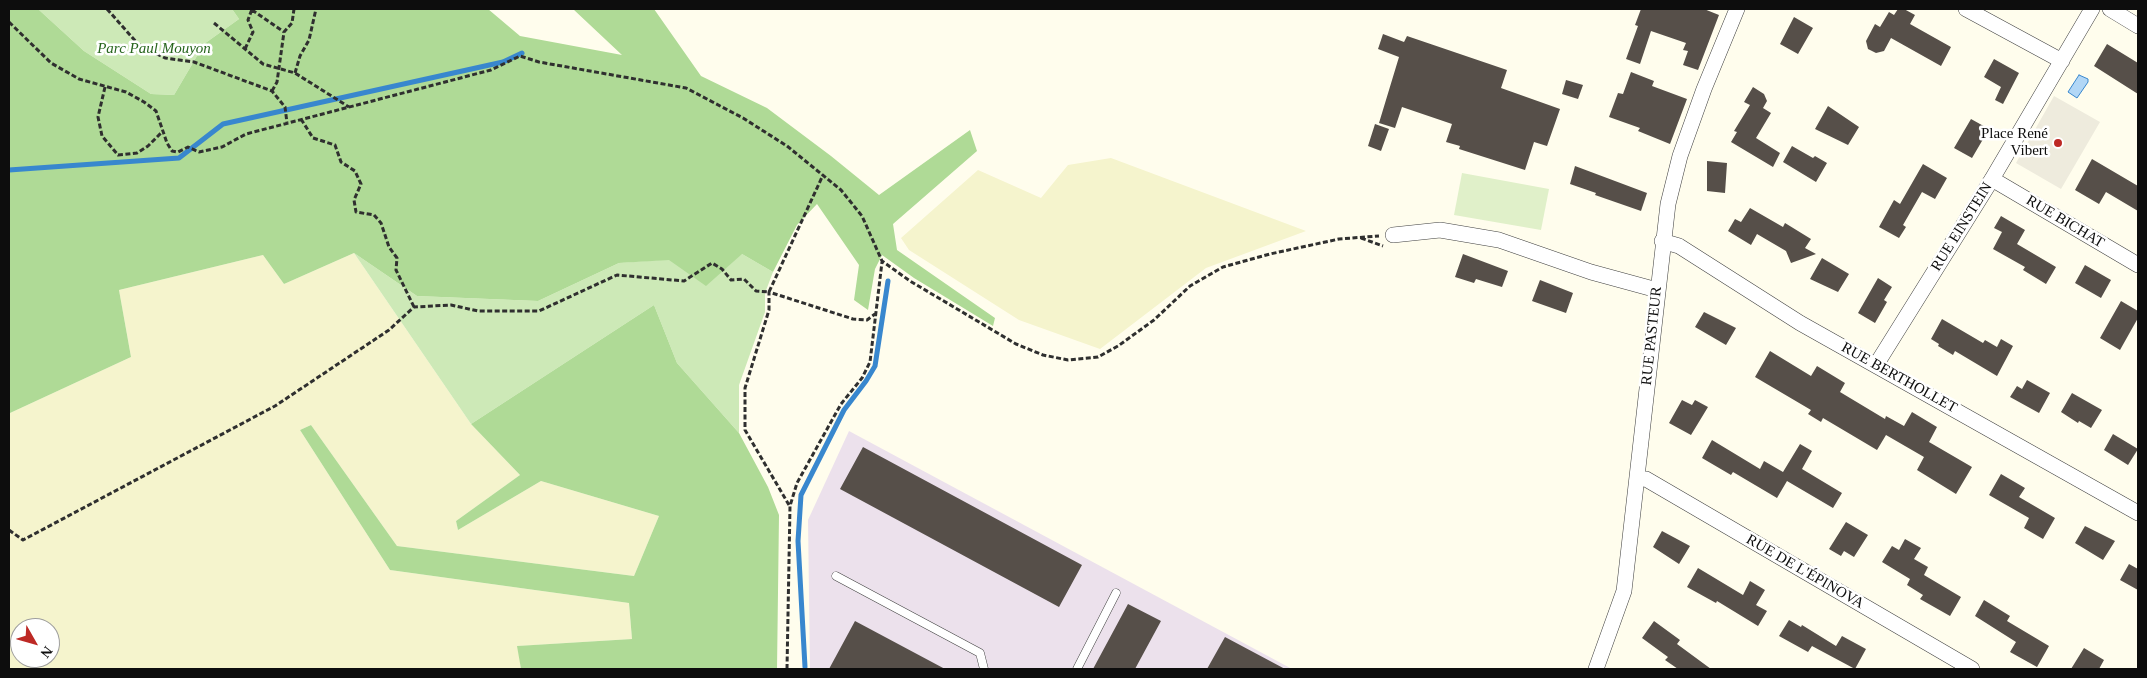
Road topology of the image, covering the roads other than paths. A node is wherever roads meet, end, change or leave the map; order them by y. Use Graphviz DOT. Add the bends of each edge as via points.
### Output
graph roads {
  1 [pos="1737,9"];
  2 [pos="1966,9"];
  3 [pos="2092,9"];
  4 [pos="2110,9"];
  5 [pos="2138,26"];
  6 [pos="2062,62"];
  7 [pos="1992,179"];
  8 [pos="1393,235"];
  9 [pos="1662,241"];
  10 [pos="2138,265"];
  11 [pos="1657,290"];
  12 [pos="1876,365"];
  13 [pos="1638,478"];
  14 [pos="2138,513"];
  15 [pos="836,576"];
  16 [pos="1116,593"];
  17 [pos="984,669"];
  18 [pos="1077,669"];
  19 [pos="1596,669"];
  20 [pos="1972,669"];
  1 -- 9 [label="street, RUE PASTEUR" via="1680,156"];
  2 -- 6 [label="street"];
  3 -- 6 [label="street, RUE EINSTEIN"];
  4 -- 5 [label="street"];
  6 -- 7 [label="street, RUE EINSTEIN"];
  7 -- 10 [label="street, RUE BICHAT"];
  7 -- 12 [label="street, RUE EINSTEIN"];
  8 -- 11 [label="street" via="1440,230 1499,240 1591,272"];
  9 -- 11 [label="street, RUE PASTEUR"];
  9 -- 12 [label="street, RUE BERTHOLLET" via="1679,246"];
  11 -- 13 [label="street, RUE PASTEUR"];
  12 -- 14 [label="street, RUE BERTHOLLET"];
  13 -- 19 [label="street, RUE PASTEUR" via="1624,591"];
  13 -- 20 [label="street, RUE DE L'ÉPINOVA" via="1646,479"];
  15 -- 17 [label="lane" via="980,653"];
  16 -- 18 [label="lane"];
}
